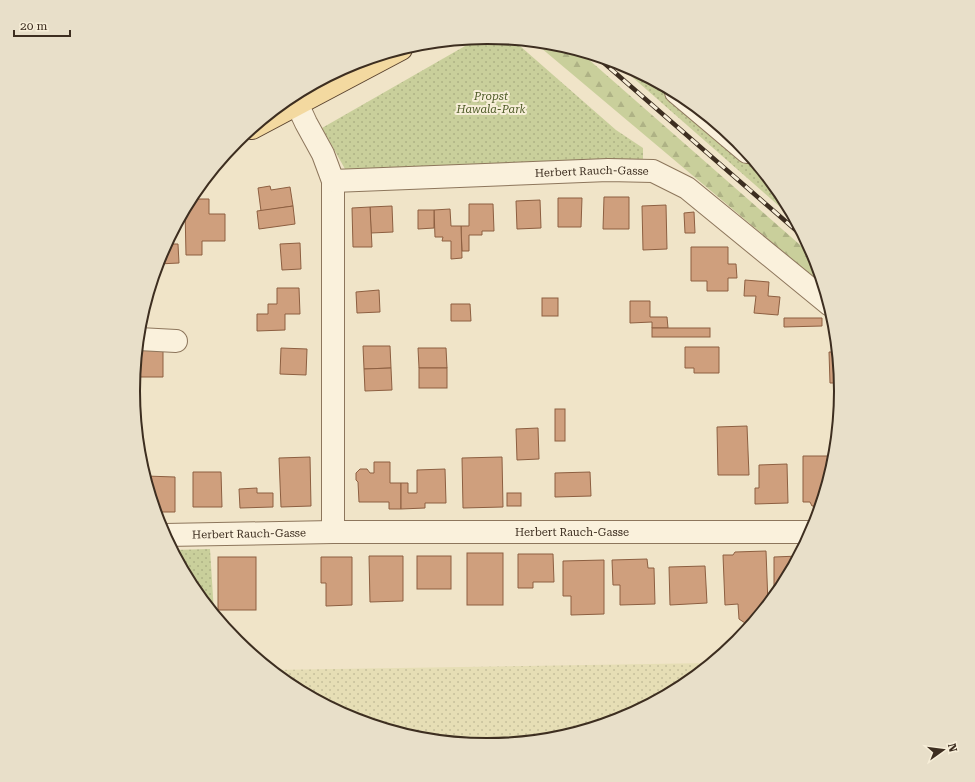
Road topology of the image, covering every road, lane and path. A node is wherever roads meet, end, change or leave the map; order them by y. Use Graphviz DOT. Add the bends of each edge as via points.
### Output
graph roads {
  1 [pos="366,66"];
  2 [pos="308,94"];
  3 [pos="296,102"];
  4 [pos="333,181"];
  5 [pos="822,299"];
  6 [pos="144,339"];
  7 [pos="176,340"];
  8 [pos="333,532"];
  9 [pos="804,532"];
  10 [pos="172,535"];
  1 -- 2 [label="main road"];
  3 -- 4 [label="street" via="323,154"];
  4 -- 5 [label="street, Herbert Rauch-Gasse" via="608,170 653,171 687,188"];
  4 -- 8 [label="street"];
  6 -- 7 [label="street"];
  8 -- 9 [label="street, Herbert Rauch-Gasse"];
  8 -- 10 [label="street, Herbert Rauch-Gasse"];
}
